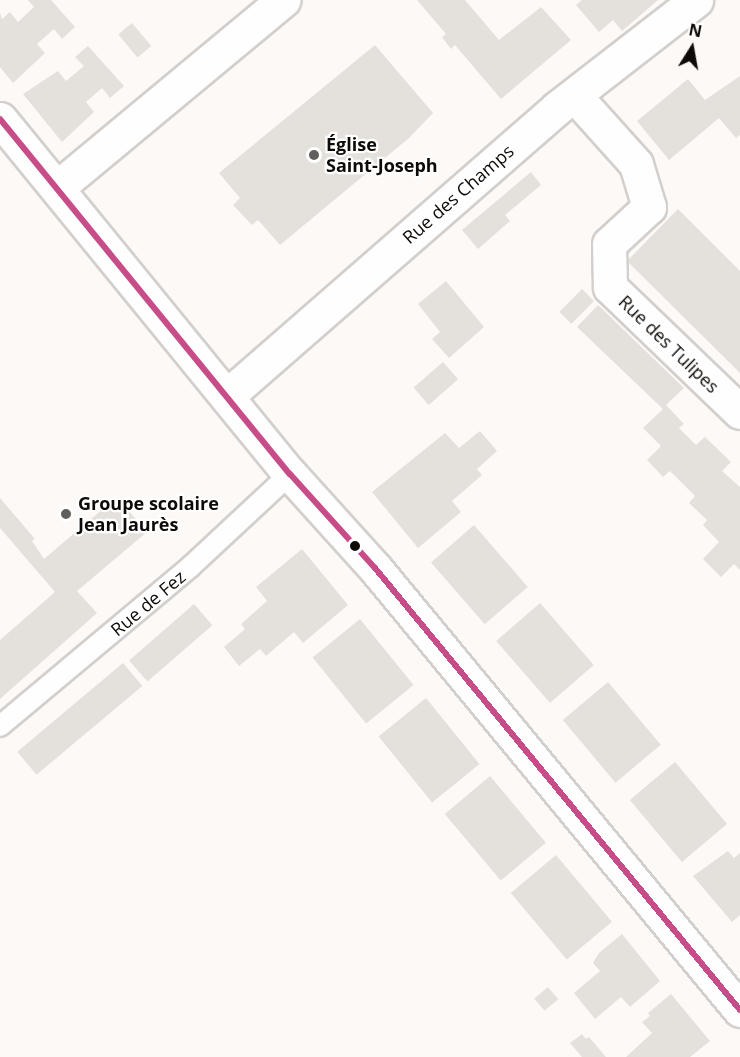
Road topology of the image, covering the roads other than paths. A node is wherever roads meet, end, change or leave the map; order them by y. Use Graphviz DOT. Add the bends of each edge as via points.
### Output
graph roads {
  1 [pos="283,0"];
  2 [pos="696,0"];
  3 [pos="575,96"];
  4 [pos="0,120"];
  5 [pos="58,188"];
  6 [pos="227,396"];
  7 [pos="740,412"];
  8 [pos="290,474"];
  9 [pos="0,726"];
  10 [pos="740,1010"];
  1 -- 5 [label="street"];
  2 -- 3 [label="street, Rue des Champs"];
  3 -- 6 [label="street, Rue des Champs"];
  3 -- 7 [label="street, Rue des Tulipes" via="636,164 649,207 609,244 610,287"];
  4 -- 5 [label="street"];
  5 -- 6 [label="street"];
  6 -- 8 [label="street"];
  8 -- 9 [label="lane, Rue de Fez" via="190,567"];
  8 -- 10 [label="street" via="375,568"];
}
